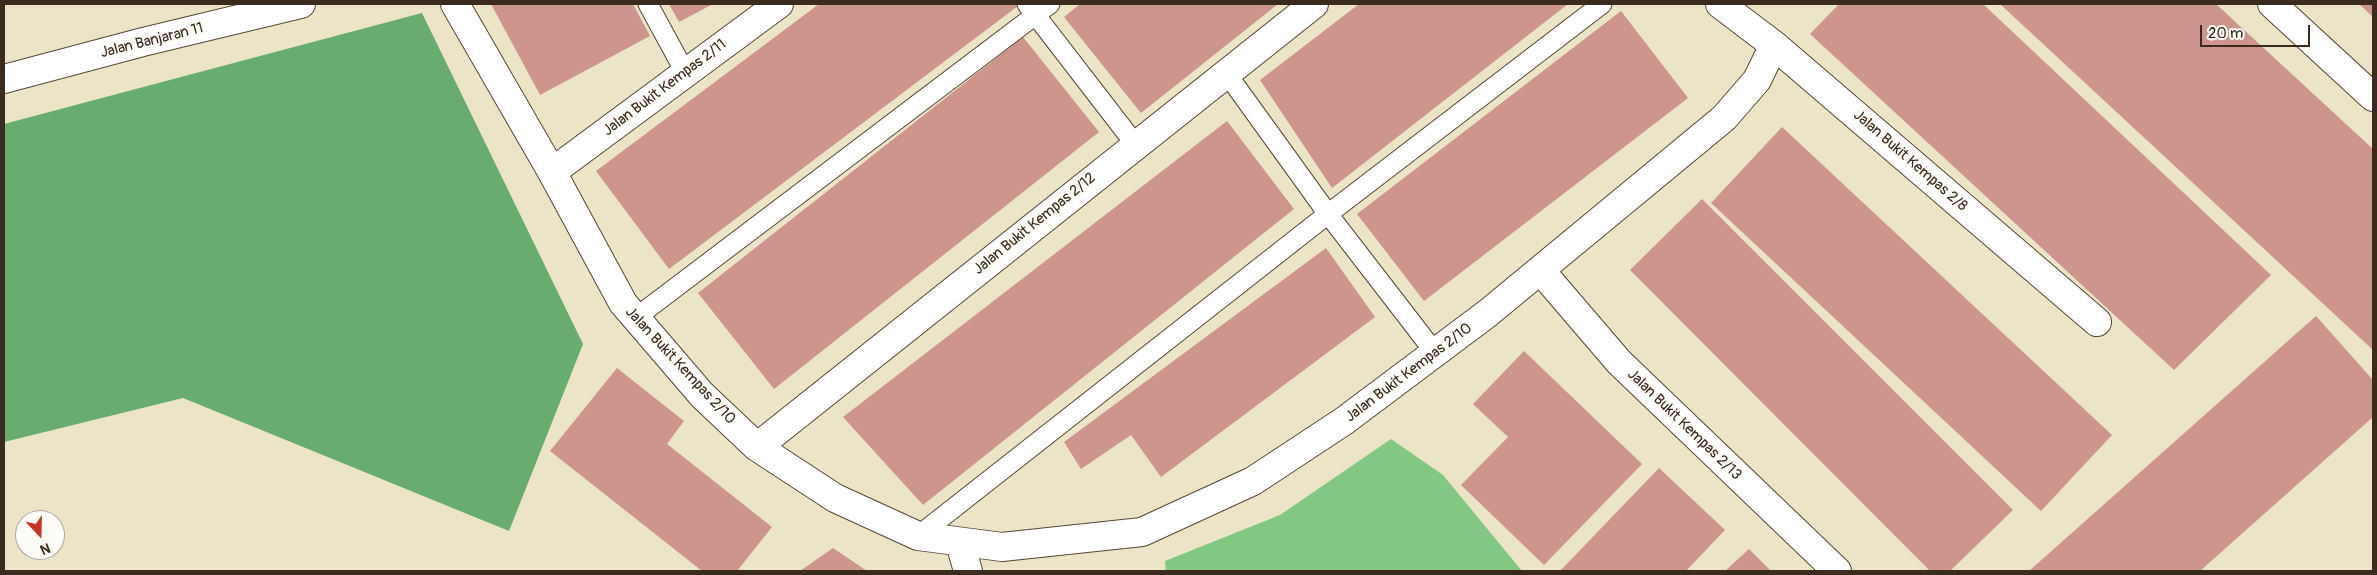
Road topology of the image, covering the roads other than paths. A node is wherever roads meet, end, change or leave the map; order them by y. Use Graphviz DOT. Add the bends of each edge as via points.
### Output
graph roads {
  1 [pos="301,4"];
  2 [pos="455,4"];
  3 [pos="648,4"];
  4 [pos="779,4"];
  5 [pos="1314,4"];
  6 [pos="1602,4"];
  7 [pos="1720,4"];
  8 [pos="2272,4"];
  9 [pos="1037,8"];
  10 [pos="1774,45"];
  11 [pos="685,72"];
  12 [pos="1227,74"];
  13 [pos="4,80"];
  14 [pos="2373,97"];
  15 [pos="1135,144"];
  16 [pos="552,172"];
  17 [pos="1328,214"];
  18 [pos="1540,270"];
  19 [pos="634,319"];
  20 [pos="2097,322"];
  21 [pos="1436,354"];
  22 [pos="757,447"];
  23 [pos="918,536"];
  24 [pos="960,543"];
  25 [pos="968,571"];
  26 [pos="1837,571"];
  1 -- 13 [label="street, Jalan Banjaran 11"];
  2 -- 16 [label="street, Jalan Bukit Kempas 2/10"];
  3 -- 11 [label="lane"];
  4 -- 11 [label="street, Jalan Bukit Kempas 2/11"];
  5 -- 12 [label="street, Jalan Bukit Kempas 2/12"];
  6 -- 17 [label="lane"];
  7 -- 10 [label="street, Jalan Bukit Kempas 2/8"];
  8 -- 14 [label="street"];
  9 -- 15 [label="lane"];
  9 -- 19 [label="lane"];
  10 -- 18 [label="street, Jalan Bukit Kempas 2/10" via="1757,80 1724,118"];
  10 -- 20 [label="street, Jalan Bukit Kempas 2/8"];
  11 -- 16 [label="street, Jalan Bukit Kempas 2/11"];
  12 -- 15 [label="street, Jalan Bukit Kempas 2/12"];
  12 -- 17 [label="lane"];
  15 -- 22 [label="street, Jalan Bukit Kempas 2/12"];
  16 -- 19 [label="street, Jalan Bukit Kempas 2/10"];
  17 -- 21 [label="lane"];
  17 -- 23 [label="lane"];
  18 -- 21 [label="street, Jalan Bukit Kempas 2/10"];
  18 -- 26 [label="street, Jalan Bukit Kempas 2/13" via="1619,362"];
  19 -- 22 [label="street, Jalan Bukit Kempas 2/10" via="702,395"];
  21 -- 24 [label="street, Jalan Bukit Kempas 2/10" via="1344,421 1253,481 1142,532 1002,547"];
  22 -- 23 [label="street, Jalan Bukit Kempas 2/10" via="835,498"];
  23 -- 24 [label="street, Jalan Bukit Kempas 2/10"];
  24 -- 25 [label="street"];
}
